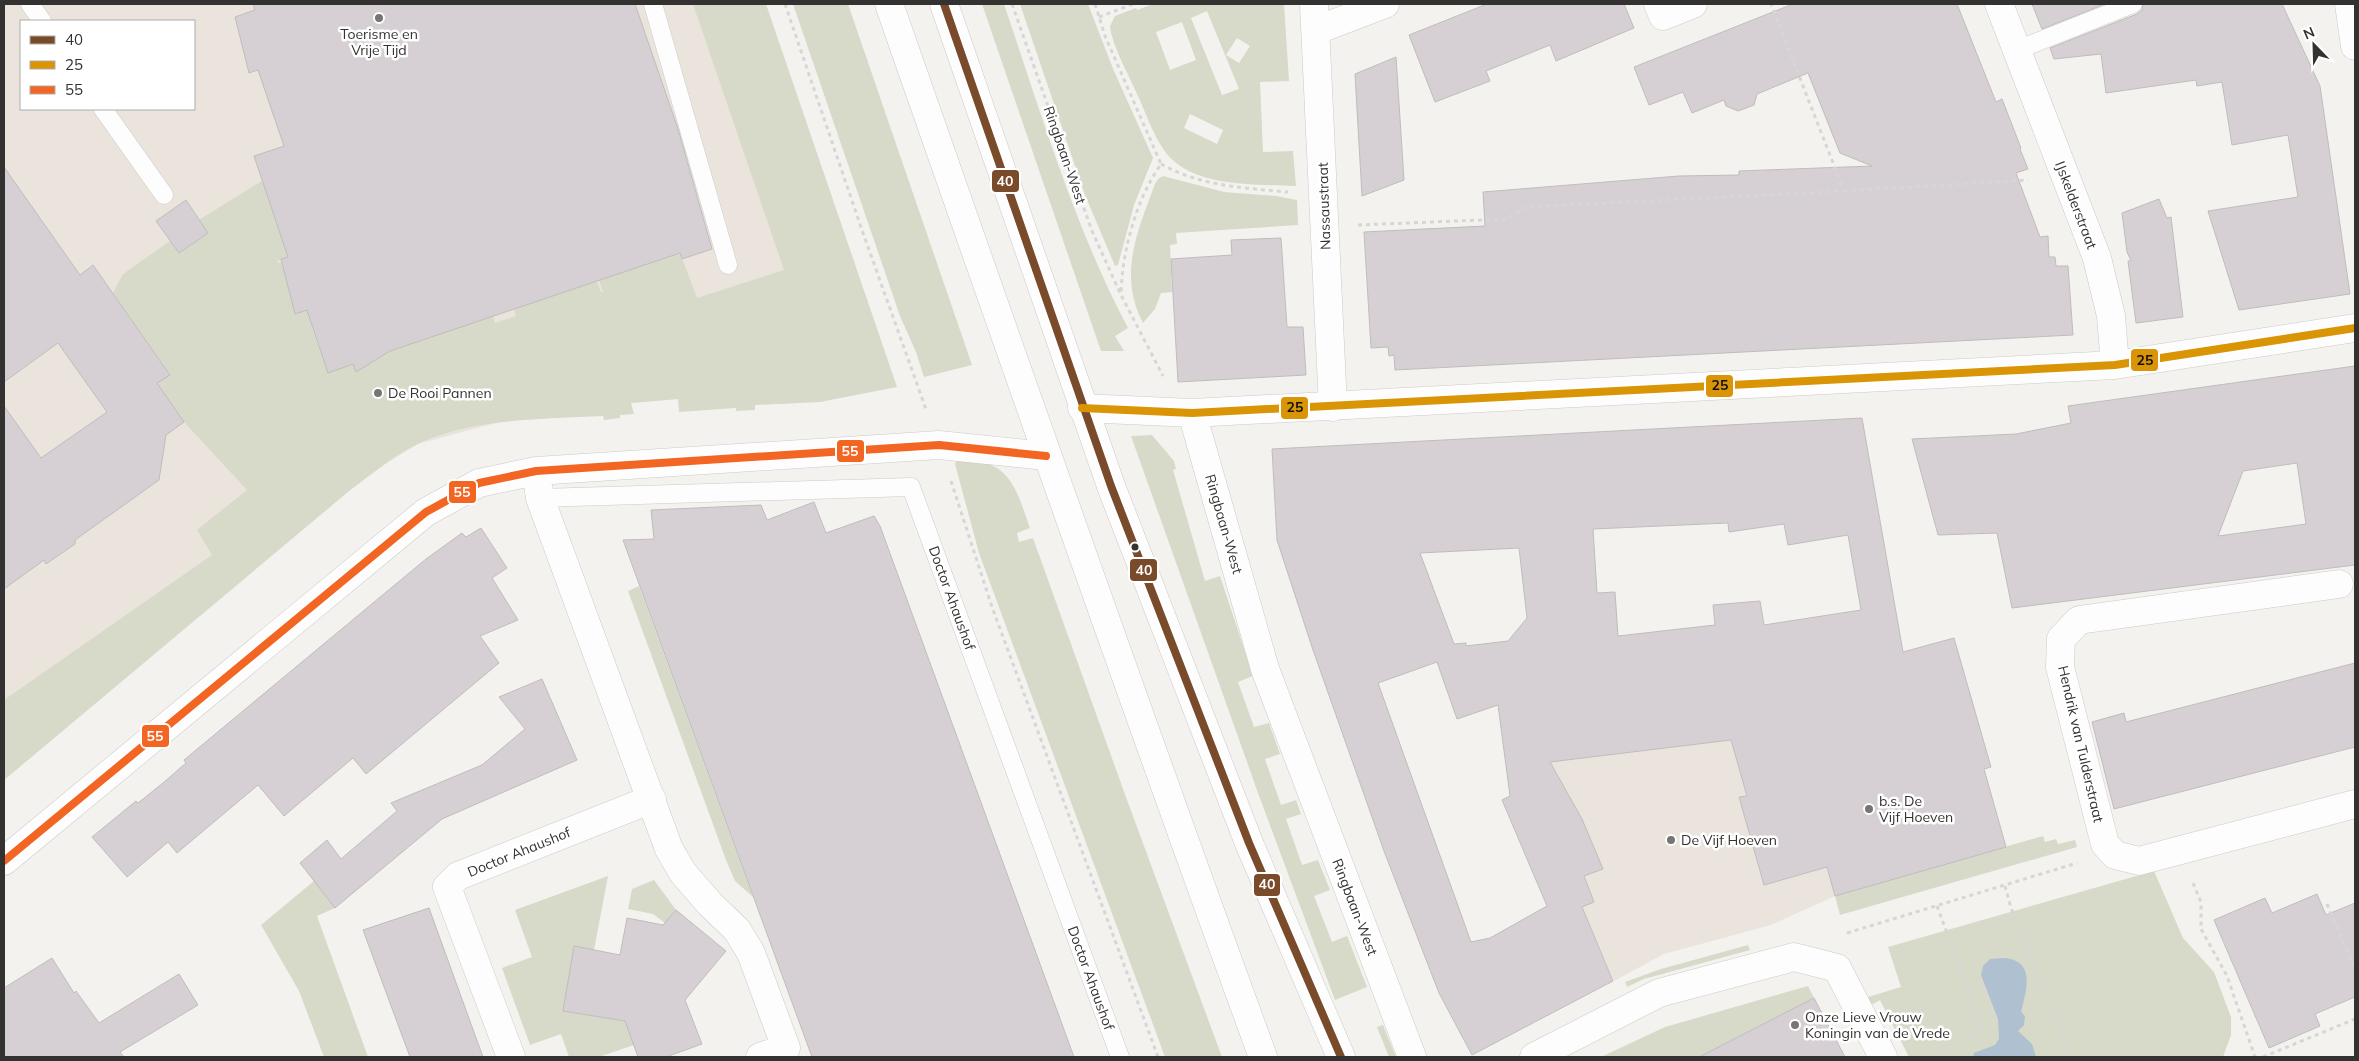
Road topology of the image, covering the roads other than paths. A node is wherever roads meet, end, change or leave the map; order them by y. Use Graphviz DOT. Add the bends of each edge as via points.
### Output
graph roads {
  1 [pos="30,4"];
  2 [pos="653,4"];
  3 [pos="889,4"];
  4 [pos="944,4"];
  5 [pos="1314,4"];
  6 [pos="1385,4"];
  7 [pos="1658,4"];
  8 [pos="1693,4"];
  9 [pos="1999,4"];
  10 [pos="2133,4"];
  11 [pos="2349,4"];
  12 [pos="41,20"];
  13 [pos="1317,30"];
  14 [pos="2355,46"];
  15 [pos="2017,50"];
  16 [pos="104,110"];
  17 [pos="164,195"];
  18 [pos="728,264"];
  19 [pos="2355,328"];
  20 [pos="2115,365"];
  21 [pos="1333,407"];
  22 [pos="1082,408"];
  23 [pos="1192,413"];
  24 [pos="1046,456"];
  25 [pos="536,471"];
  26 [pos="540,498"];
  27 [pos="2339,584"];
  28 [pos="652,799"];
  29 [pos="2355,804"];
  30 [pos="4,861"];
  31 [pos="788,1052"];
  32 [pos="510,1057"];
  33 [pos="760,1057"];
  34 [pos="1120,1057"];
  35 [pos="1263,1057"];
  36 [pos="1341,1057"];
  37 [pos="1412,1057"];
  38 [pos="1534,1057"];
  39 [pos="1883,1057"];
  1 -- 12 [label="lane"];
  2 -- 18 [label="lane"];
  3 -- 24 [label="street"];
  4 -- 22 [label="street"];
  5 -- 13 [label="street, Nassaustraat"];
  6 -- 13 [label="street"];
  7 -- 8 [label="street" via="1663,16"];
  9 -- 15 [label="street, IJskelderstraat"];
  10 -- 15 [label="lane"];
  11 -- 14 [label="street"];
  13 -- 21 [label="street, Nassaustraat"];
  15 -- 20 [label="street, IJskelderstraat" via="2097,258 2111,316"];
  16 -- 17 [label="lane"];
  19 -- 20 [label="street"];
  20 -- 21 [label="street"];
  21 -- 23 [label="street"];
  22 -- 23 [label="street"];
  22 -- 36 [label="street" via="1249,843"];
  23 -- 37 [label="street, Ringbaan-West" via="1265,669"];
  24 -- 25 [label="street" via="939,445"];
  24 -- 35 [label="street"];
  25 -- 26 [label="street"];
  25 -- 30 [label="street" via="479,483 426,512"];
  26 -- 28 [label="street"];
  26 -- 34 [label="lane, Doctor Ahaushof" via="911,487"];
  27 -- 29 [label="street, Hendrik van Tulderstraat" via="2079,620 2061,639 2060,667 2104,844 2115,855 2139,861"];
  28 -- 31 [label="street" via="669,849 683,873 737,930 751,953"];
  28 -- 32 [label="street, Doctor Ahaushof" via="458,876 446,887"];
  31 -- 33 [label="street"];
  38 -- 39 [label="street" via="1659,993 1794,957 1837,968"];
}
